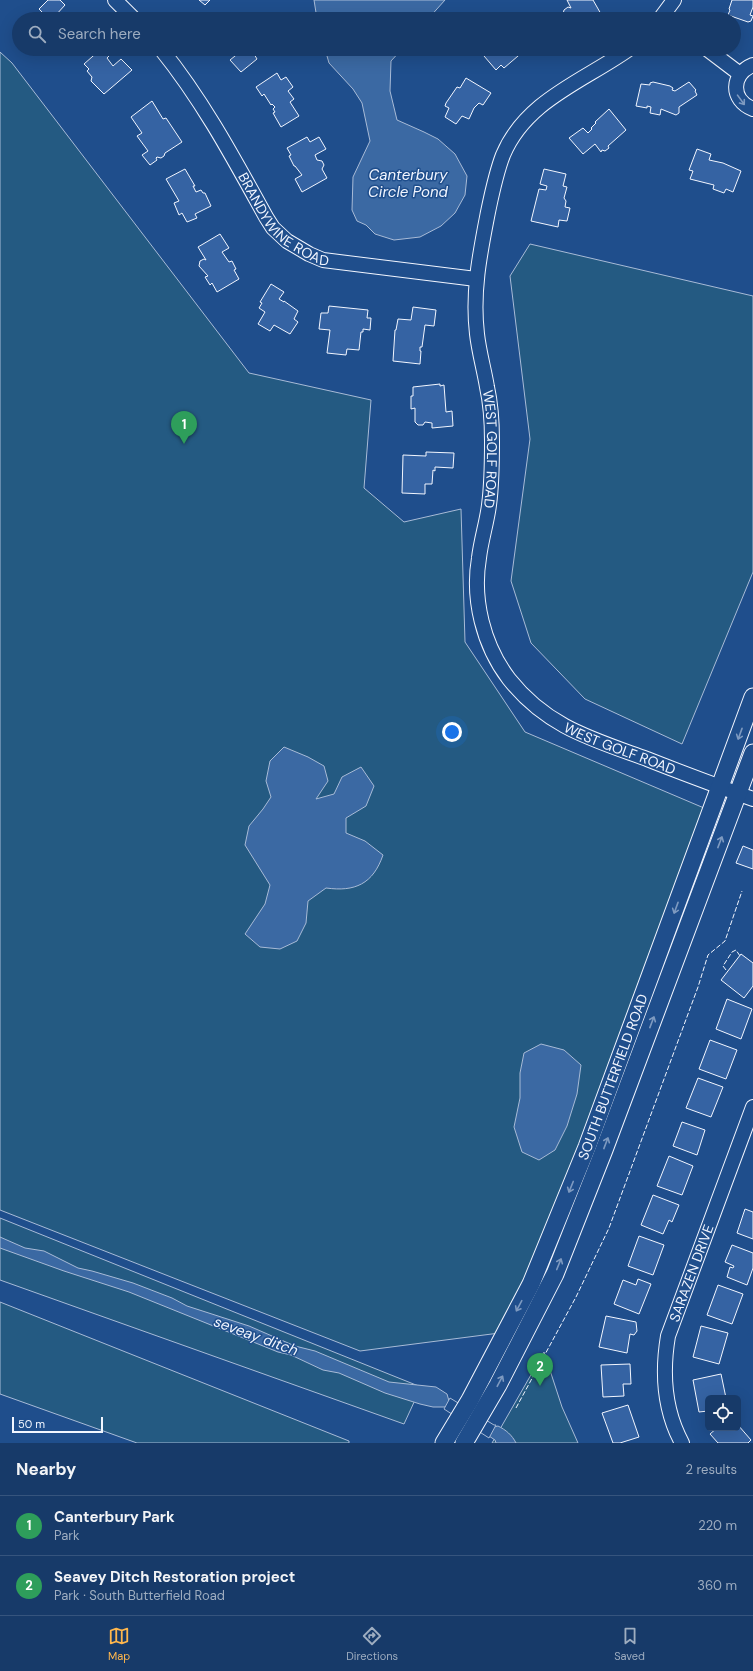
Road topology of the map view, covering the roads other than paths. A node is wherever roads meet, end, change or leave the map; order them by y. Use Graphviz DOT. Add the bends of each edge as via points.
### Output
graph roads {
  1 [pos="115,0"];
  2 [pos="674,0"];
  3 [pos="127,12"];
  4 [pos="667,12"];
  5 [pos="167,56"];
  6 [pos="618,56"];
  7 [pos="716,56"];
  8 [pos="753,65"];
  9 [pos="740,74"];
  10 [pos="753,109"];
  11 [pos="476,279"];
  12 [pos="753,697"];
  13 [pos="753,753"];
  14 [pos="735,793"];
  15 [pos="753,1107"];
  16 [pos="474,1410"];
  17 [pos="468,1436"];
  18 [pos="444,1443"];
  19 [pos="682,1443"];
  1 -- 3 [label="street"];
  2 -- 4 [label="street"];
  5 -- 11 [label="street, BRANDYWINE ROAD" via="184,76 224,138 273,228 287,241 309,254 332,262"];
  6 -- 11 [label="street, WEST GOLF ROAD" via="544,101 515,133 504,154 495,181"];
  7 -- 9 [label="street"];
  8 -- 9 [label="street"];
  9 -- 10 [label="street, one-way" via="736,87 737,94 746,106"];
  11 -- 14 [label="street, WEST GOLF ROAD" via="474,311 492,423 489,505 478,559 479,609 486,635 497,659 524,696 574,732"];
  12 -- 14 [label="main road, SOUTH BUTTERFIELD ROAD, one-way"];
  13 -- 14 [label="main road, SOUTH BUTTERFIELD ROAD"];
  14 -- 16 [label="main road, SOUTH BUTTERFIELD ROAD" via="531,1284"];
  15 -- 19 [label="street, SARAZEN DRIVE" via="668,1336 664,1358 665,1392 670,1416"];
  16 -- 17 [label="main road, SOUTH BUTTERFIELD ROAD"];
  16 -- 18 [label="main road, SOUTH BUTTERFIELD ROAD" via="458,1420"];
}
